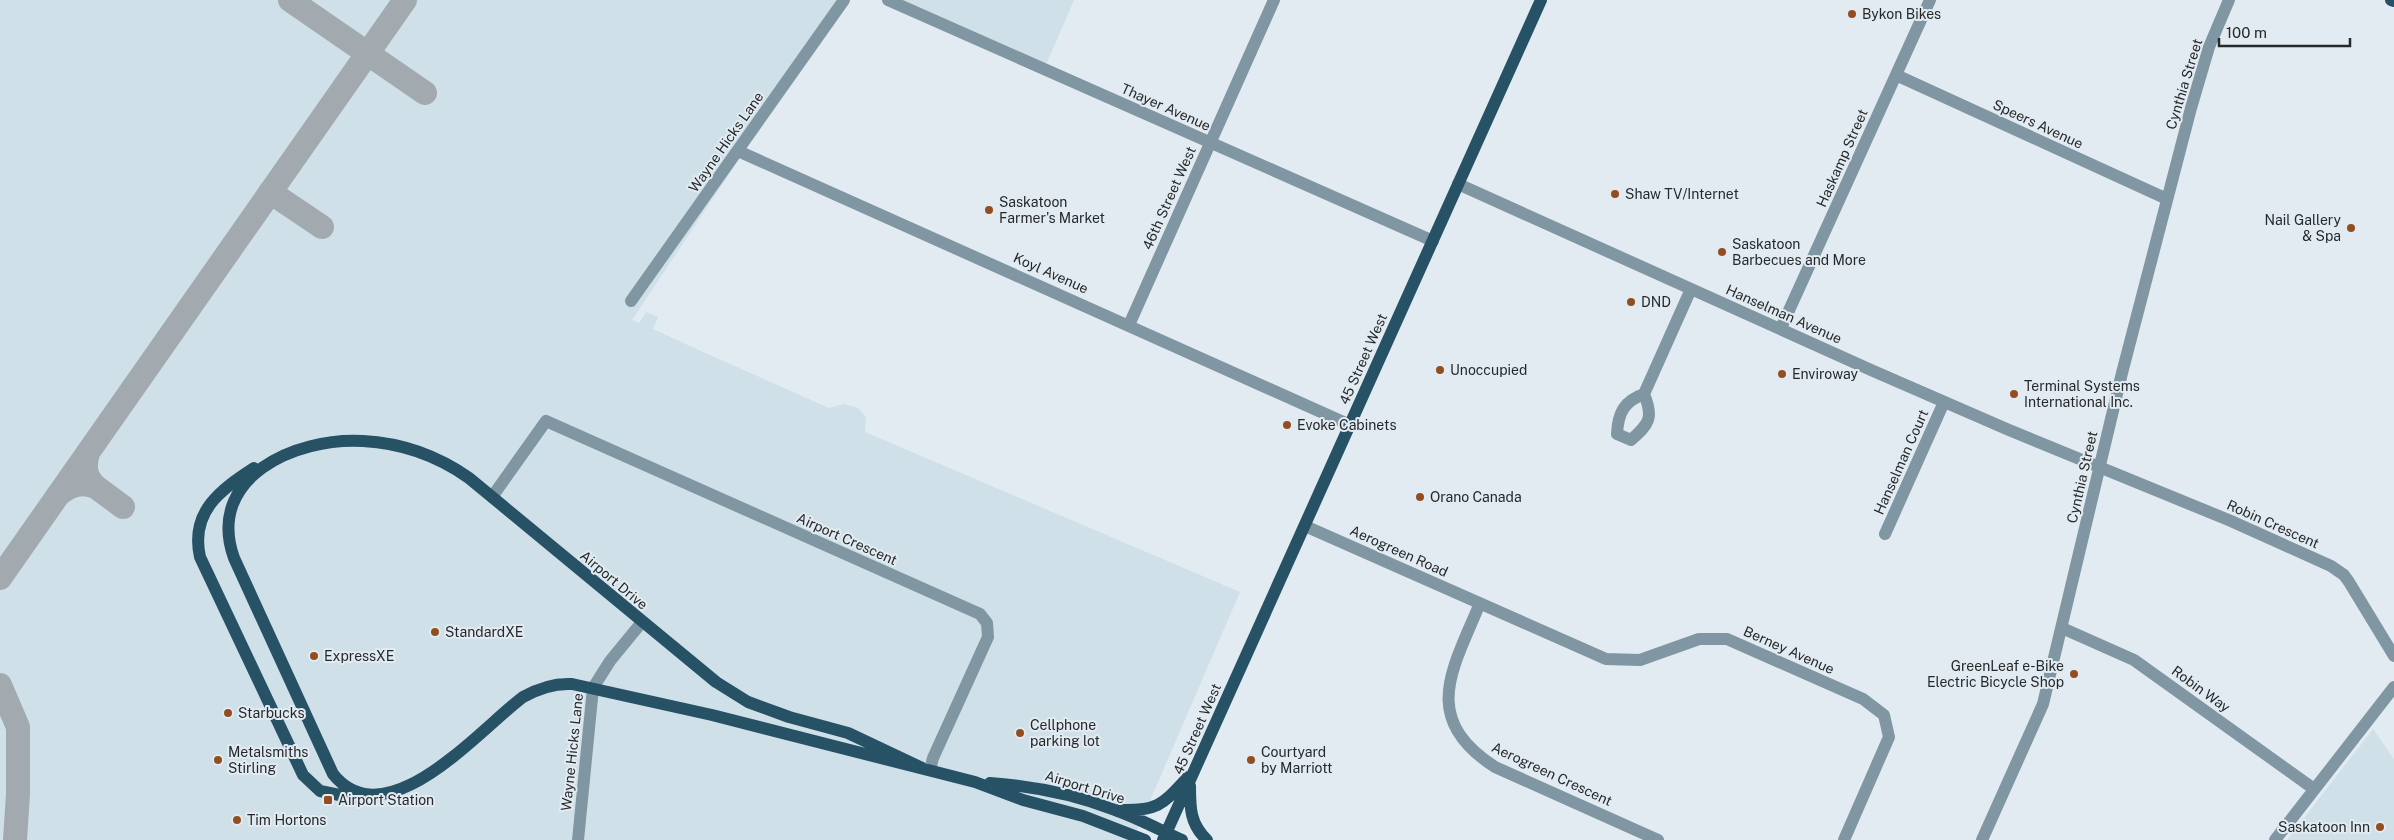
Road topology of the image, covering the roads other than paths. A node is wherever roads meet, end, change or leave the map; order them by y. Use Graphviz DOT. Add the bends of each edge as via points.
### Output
graph roads {
  1 [pos="844,0"];
  2 [pos="888,0"];
  3 [pos="1274,0"];
  4 [pos="1541,0"];
  5 [pos="1930,0"];
  6 [pos="2229,0"];
  7 [pos="1896,75"];
  8 [pos="1211,143"];
  9 [pos="738,151"];
  10 [pos="1458,184"];
  11 [pos="2167,199"];
  12 [pos="1433,242"];
  13 [pos="1691,289"];
  14 [pos="631,301"];
  15 [pos="1129,325"];
  16 [pos="1781,328"];
  17 [pos="1644,394"];
  18 [pos="1944,402"];
  19 [pos="1350,425"];
  20 [pos="286,454"];
  21 [pos="2100,467"];
  22 [pos="492,497"];
  23 [pos="1305,526"];
  24 [pos="1885,534"];
  25 [pos="1480,603"];
  26 [pos="642,622"];
  27 [pos="2062,628"];
  28 [pos="2394,656"];
  29 [pos="2394,687"];
  30 [pos="593,688"];
  31 [pos="926,769"];
  32 [pos="1192,776"];
  33 [pos="975,782"];
  34 [pos="2314,789"];
  35 [pos="378,796"];
  36 [pos="1115,810"];
  37 [pos="1165,837"];
  38 [pos="578,840"];
  39 [pos="1145,840"];
  40 [pos="1182,840"];
  41 [pos="1207,840"];
  42 [pos="1658,840"];
  43 [pos="1844,840"];
  44 [pos="1982,840"];
  45 [pos="2275,840"];
  1 -- 9 [label="street, Wayne Hicks Lane"];
  2 -- 8 [label="street, Thayer Avenue"];
  3 -- 8 [label="street, 46th Street West"];
  4 -- 10 [label="main road, 45 Street West"];
  5 -- 7 [label="street, Haskamp Street"];
  6 -- 11 [label="street, Cynthia Street" via="2209,47"];
  7 -- 11 [label="street, Speers Avenue"];
  7 -- 16 [label="street, Haskamp Street"];
  8 -- 12 [label="street, Thayer Avenue"];
  8 -- 15 [label="street, 46th Street West"];
  9 -- 14 [label="street, Wayne Hicks Lane"];
  9 -- 15 [label="street, Koyl Avenue"];
  10 -- 12 [label="main road, 45 Street West"];
  10 -- 13 [label="street, Hanselman Avenue"];
  11 -- 21 [label="street, Cynthia Street"];
  12 -- 19 [label="main road, 45 Street West"];
  13 -- 16 [label="street, Hanselman Avenue"];
  13 -- 17 [label="street"];
  15 -- 19 [label="street, Koyl Avenue"];
  16 -- 18 [label="street, Hanselman Avenue"];
  18 -- 21 [label="street, Hanselman Avenue"];
  18 -- 24 [label="street, Hanselman Court"];
  19 -- 23 [label="main road, 45 Street West"];
  20 -- 22 [label="main road, Airport Drive" via="316,445 353,441 398,447 452,467"];
  20 -- 35 [label="main road, Airport Drive" via="261,469 238,493 228,524 230,547 333,774 354,793"];
  20 -- 35 [label="main road, Airport Drive" via="258,465 214,499 198,532 200,557 303,775 314,787 326,793 358,799"];
  21 -- 27 [label="street, Cynthia Street"];
  21 -- 28 [label="street, Robin Crescent" via="2338,570 2349,582"];
  22 -- 26 [label="main road, Airport Drive"];
  22 -- 31 [label="street, Airport Crescent" via="546,421 984,618 989,628 988,637"];
  23 -- 25 [label="street, Aerogreen Road"];
  23 -- 32 [label="main road, 45 Street West"];
  25 -- 42 [label="street, Aerogreen Crescent" via="1448,684 1448,709 1456,731 1472,751 1501,770"];
  25 -- 43 [label="street, Berney Avenue" via="1617,661 1640,660 1699,639 1727,639 1863,699 1884,715 1889,737"];
  26 -- 30 [label="street, Wayne Hicks Lane"];
  26 -- 31 [label="main road, Airport Drive" via="716,682 748,702 848,733"];
  27 -- 34 [label="street, Robin Way" via="2134,660"];
  27 -- 44 [label="street, Cynthia Street" via="2043,704"];
  29 -- 34 [label="street"];
  30 -- 31 [label="main road, Airport Drive"];
  30 -- 35 [label="main road, Airport Drive" via="563,684 538,689 510,707 427,777 403,790"];
  30 -- 38 [label="street, Wayne Hicks Lane"];
  31 -- 33 [label="main road, Airport Drive"];
  32 -- 36 [label="main road" via="1156,807"];
  32 -- 37 [label="main road, 45 Street West"];
  32 -- 41 [label="main road" via="1192,820"];
  33 -- 36 [label="main road, Airport Drive" via="1026,785"];
  33 -- 39 [label="main road, Airport Drive" via="1023,800 1083,816"];
  34 -- 45 [label="street"];
  36 -- 37 [label="main road, Airport Drive"];
  37 -- 40 [label="main road, Airport Drive"];
}
